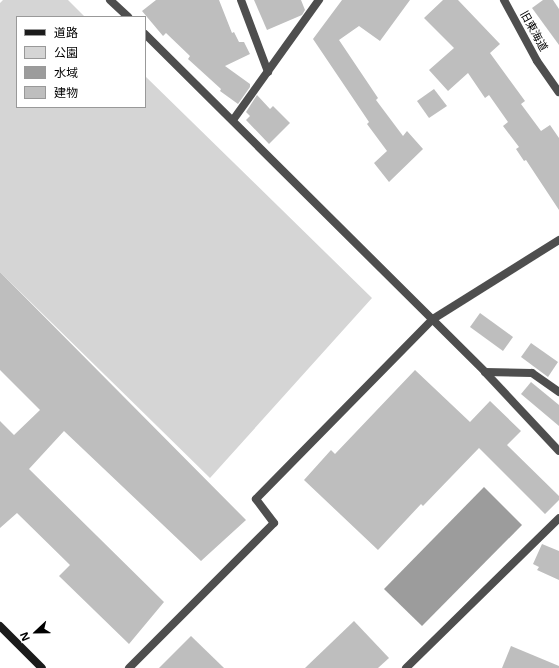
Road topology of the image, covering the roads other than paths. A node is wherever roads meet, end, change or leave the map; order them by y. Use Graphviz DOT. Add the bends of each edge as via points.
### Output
graph roads {
  1 [pos="110,0"];
  2 [pos="242,0"];
  3 [pos="320,0"];
  4 [pos="504,0"];
  5 [pos="127,16"];
  6 [pos="146,35"];
  7 [pos="268,72"];
  8 [pos="559,92"];
  9 [pos="233,120"];
  10 [pos="559,240"];
  11 [pos="432,319"];
  12 [pos="485,372"];
  13 [pos="559,392"];
  14 [pos="559,451"];
  15 [pos="559,518"];
  16 [pos="0,626"];
  17 [pos="42,668"];
  18 [pos="129,668"];
  19 [pos="406,668"];
  1 -- 5 [label="street"];
  2 -- 7 [label="street"];
  3 -- 7 [label="street"];
  4 -- 8 [label="street, 旧東海道" via="537,61"];
  6 -- 9 [label="street"];
  7 -- 9 [label="street"];
  9 -- 11 [label="street"];
  10 -- 11 [label="street"];
  11 -- 12 [label="street"];
  11 -- 18 [label="street" via="256,499 274,523"];
  12 -- 13 [label="street" via="532,373"];
  12 -- 14 [label="street"];
  15 -- 19 [label="street"];
  16 -- 17 [label="street"];
}
